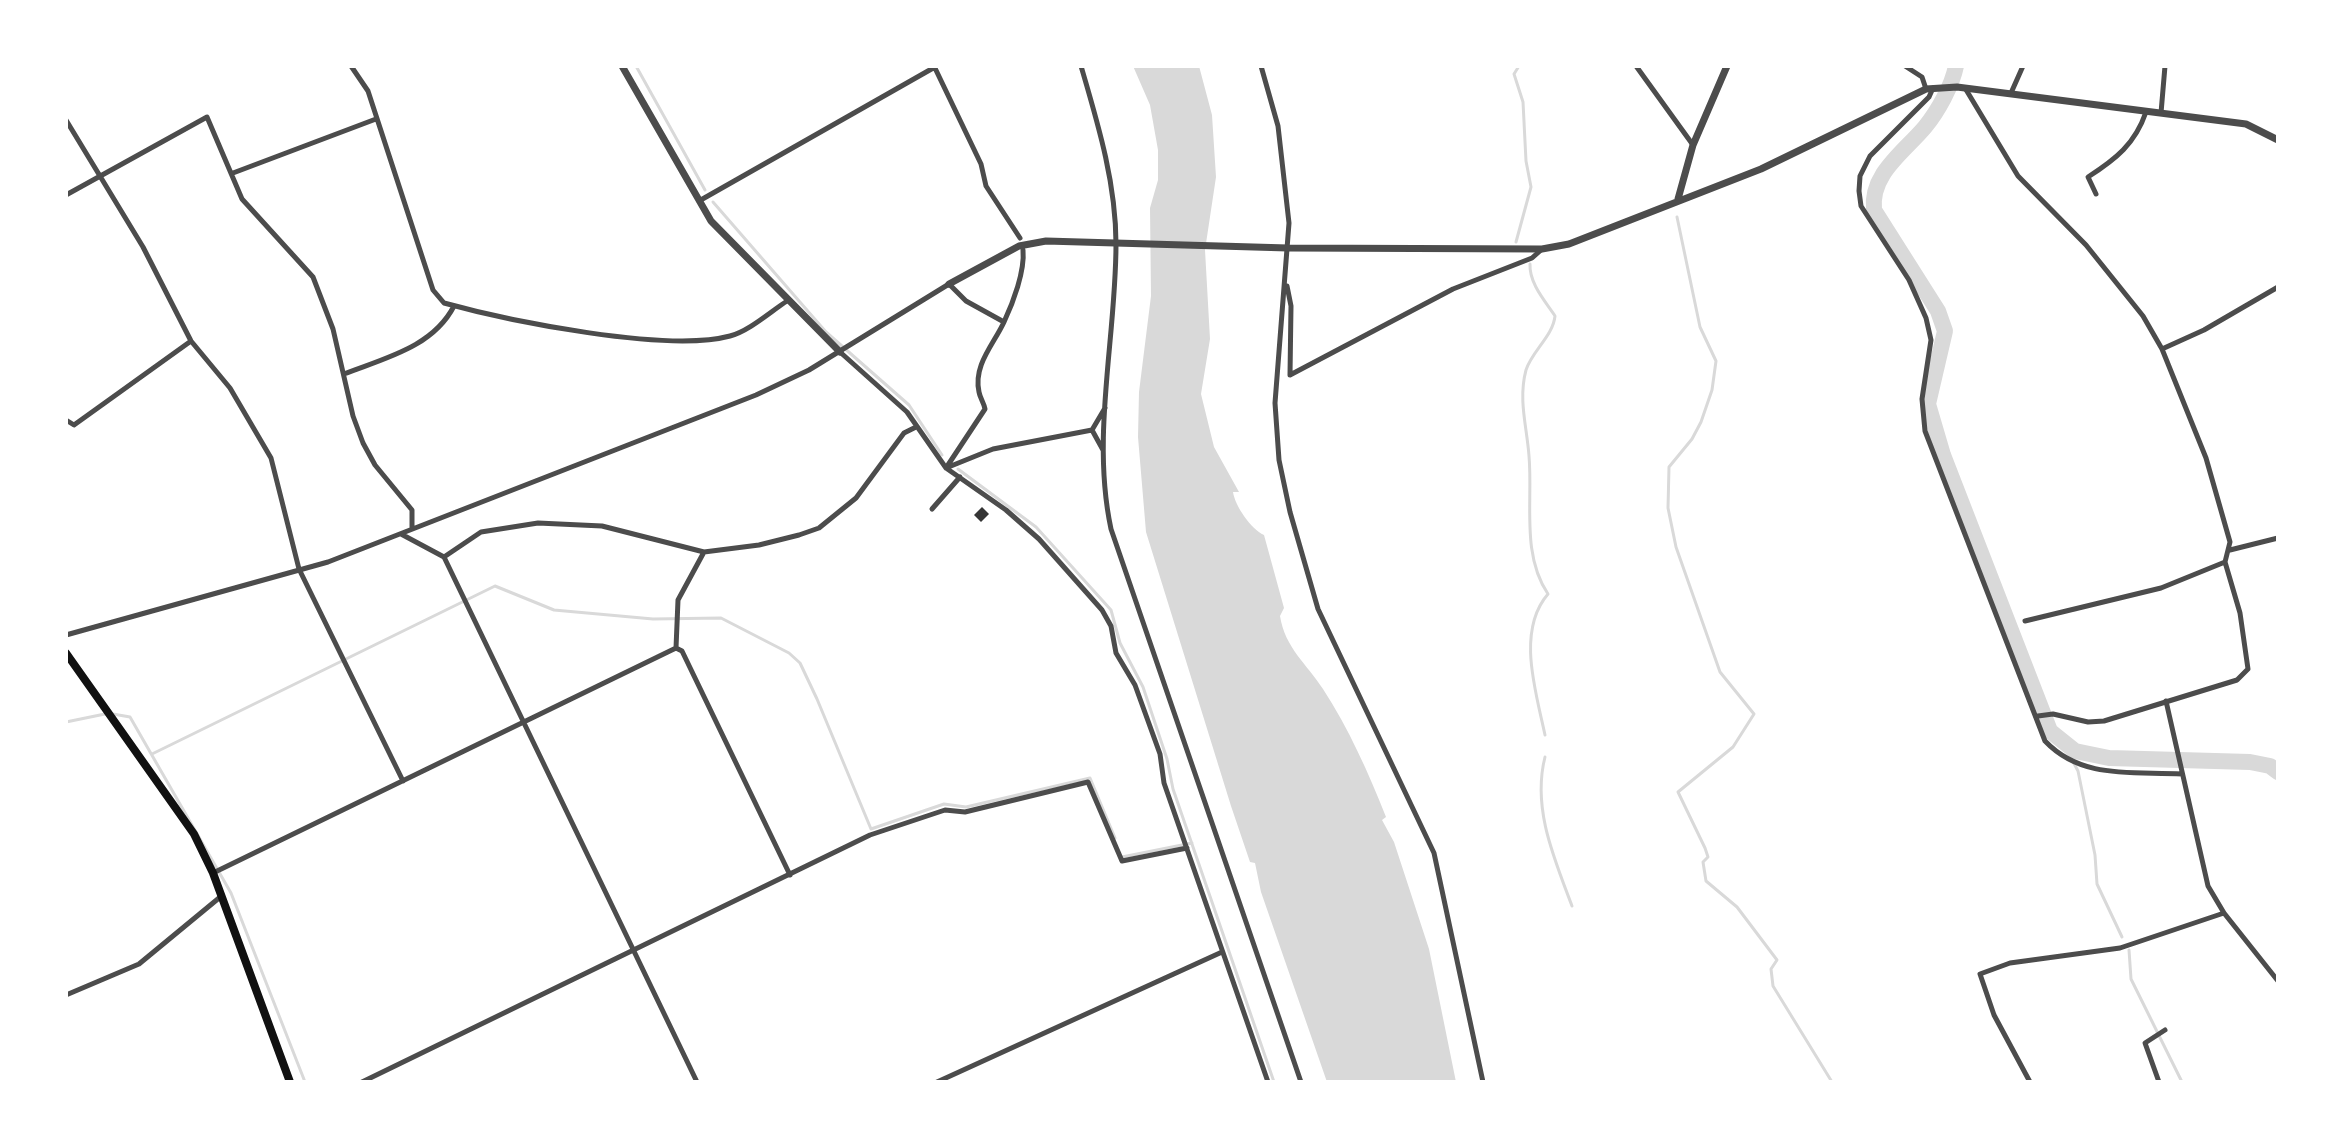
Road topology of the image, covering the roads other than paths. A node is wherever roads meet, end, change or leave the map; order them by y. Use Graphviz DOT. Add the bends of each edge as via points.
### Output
graph roads {
  1 [pos="351,66"];
  2 [pos="622,66"];
  3 [pos="1081,66"];
  4 [pos="1261,66"];
  5 [pos="1636,66"];
  6 [pos="1727,66"];
  7 [pos="1905,66"];
  8 [pos="2023,66"];
  9 [pos="2165,66"];
  10 [pos="934,67"];
  11 [pos="1965,87"];
  12 [pos="1932,88"];
  13 [pos="2011,93"];
  14 [pos="2146,111"];
  15 [pos="2161,113"];
  16 [pos="376,119"];
  17 [pos="66,120"];
  18 [pos="2277,136"];
  19 [pos="1693,145"];
  20 [pos="233,173"];
  21 [pos="98,174"];
  22 [pos="2096,194"];
  23 [pos="66,195"];
  24 [pos="1678,199"];
  25 [pos="698,202"];
  26 [pos="1020,238"];
  27 [pos="1116,243"];
  28 [pos="1284,248"];
  29 [pos="1542,249"];
  30 [pos="1023,250"];
  31 [pos="1285,278"];
  32 [pos="949,284"];
  33 [pos="2278,287"];
  34 [pos="787,301"];
  35 [pos="454,306"];
  36 [pos="1004,322"];
  37 [pos="191,341"];
  38 [pos="2162,349"];
  39 [pos="840,352"];
  40 [pos="344,374"];
  41 [pos="1106,407"];
  42 [pos="66,420"];
  43 [pos="916,427"];
  44 [pos="1092,430"];
  45 [pos="1104,453"];
  46 [pos="946,468"];
  47 [pos="960,477"];
  48 [pos="932,509"];
  49 [pos="412,529"];
  50 [pos="400,533"];
  51 [pos="2278,538"];
  52 [pos="2230,550"];
  53 [pos="704,552"];
  54 [pos="444,557"];
  55 [pos="2225,562"];
  56 [pos="299,569"];
  57 [pos="2025,621"];
  58 [pos="66,635"];
  59 [pos="676,648"];
  60 [pos="68,659"];
  61 [pos="2166,701"];
  62 [pos="2038,716"];
  63 [pos="523,722"];
  64 [pos="2182,773"];
  65 [pos="403,781"];
  66 [pos="1187,848"];
  67 [pos="213,873"];
  68 [pos="790,875"];
  69 [pos="219,898"];
  70 [pos="2224,913"];
  71 [pos="631,951"];
  72 [pos="1222,952"];
  73 [pos="2278,981"];
  74 [pos="66,995"];
  75 [pos="2165,1030"];
  76 [pos="290,1082"];
  77 [pos="362,1082"];
  78 [pos="697,1082"];
  79 [pos="937,1082"];
  80 [pos="1268,1082"];
  81 [pos="1301,1082"];
  82 [pos="1483,1082"];
  83 [pos="2030,1082"];
  84 [pos="2159,1082"];
  1 -- 16 [label="street" via="368,91"];
  2 -- 25 [label="street"];
  3 -- 27 [label="street" via="1107,160"];
  4 -- 28 [label="street" via="1286,173"];
  5 -- 19 [label="street"];
  6 -- 19 [label="street"];
  7 -- 12 [label="street"];
  8 -- 13 [label="street"];
  9 -- 15 [label="street"];
  10 -- 25 [label="street"];
  10 -- 26 [label="street" via="981,164 986,186"];
  11 -- 12 [label="street"];
  11 -- 13 [label="street"];
  11 -- 38 [label="street" via="2018,176 2086,245 2143,316"];
  12 -- 24 [label="street" via="1761,169"];
  12 -- 64 [label="street" via="1870,156 1859,191 1861,206 1909,280 1926,318 1931,340 1922,399 1925,431 2045,741 2071,763 2090,769"];
  13 -- 14 [label="street"];
  14 -- 15 [label="street"];
  14 -- 22 [label="street" via="2133,142 2088,177"];
  15 -- 18 [label="street" via="2246,124"];
  16 -- 20 [label="street"];
  16 -- 35 [label="street" via="433,290"];
  17 -- 21 [label="street"];
  19 -- 24 [label="street"];
  20 -- 21 [label="street" via="207,117"];
  20 -- 40 [label="street" via="242,199 313,277"];
  21 -- 23 [label="street"];
  21 -- 37 [label="street"];
  24 -- 29 [label="street" via="1636,221"];
  25 -- 34 [label="street"];
  27 -- 28 [label="street"];
  27 -- 32 [label="street" via="1046,241 1019,246"];
  27 -- 41 [label="street"];
  28 -- 29 [label="street"];
  28 -- 31 [label="street"];
  29 -- 31 [label="street" via="1532,258 1439,296 1290,375 1291,306"];
  30 -- 36 [label="street"];
  31 -- 82 [label="street" via="1275,428 1290,512 1318,609 1434,853"];
  32 -- 36 [label="street" via="966,301"];
  32 -- 39 [label="street"];
  33 -- 38 [label="street"];
  34 -- 35 [label="street" via="732,336 679,342"];
  34 -- 39 [label="street"];
  35 -- 40 [label="street" via="445,323 418,344"];
  36 -- 46 [label="street" via="980,373 978,391 985,409"];
  37 -- 42 [label="street" via="74,425"];
  37 -- 56 [label="street" via="238,400 271,458"];
  38 -- 52 [label="street" via="2206,458"];
  39 -- 43 [label="street" via="907,412"];
  39 -- 49 [label="street" via="756,395"];
  40 -- 49 [label="street" via="363,443 412,510"];
  41 -- 44 [label="street"];
  41 -- 45 [label="street"];
  43 -- 46 [label="street"];
  43 -- 53 [label="street" via="904,433 856,498 819,528 759,545"];
  44 -- 45 [label="street"];
  44 -- 46 [label="street" via="993,449"];
  45 -- 81 [label="street" via="1111,529"];
  46 -- 47 [label="street"];
  47 -- 48 [label="street"];
  47 -- 66 [label="street" via="1039,539 1102,610 1160,754 1164,783"];
  49 -- 50 [label="street"];
  50 -- 54 [label="street"];
  50 -- 56 [label="street"];
  51 -- 52 [label="street"];
  52 -- 55 [label="street"];
  53 -- 54 [label="street" via="602,526 538,523 481,532"];
  53 -- 59 [label="street" via="678,600"];
  54 -- 63 [label="street"];
  55 -- 57 [label="street" via="2161,588"];
  55 -- 61 [label="street" via="2248,669 2237,680"];
  56 -- 58 [label="street"];
  56 -- 65 [label="street"];
  59 -- 63 [label="street"];
  59 -- 68 [label="street" via="682,651"];
  60 -- 67 [label="main road" via="173,800"];
  61 -- 62 [label="street" via="2104,721"];
  61 -- 64 [label="street"];
  63 -- 65 [label="street"];
  63 -- 71 [label="street"];
  64 -- 70 [label="street" via="2208,886"];
  65 -- 67 [label="street"];
  66 -- 68 [label="street" via="1122,861 1088,782 965,812 945,810 870,835"];
  66 -- 72 [label="street"];
  67 -- 69 [label="main road"];
  68 -- 71 [label="street"];
  69 -- 74 [label="street" via="139,964"];
  69 -- 76 [label="main road"];
  70 -- 73 [label="street"];
  70 -- 83 [label="street" via="2120,948 2010,963 1980,974 1994,1015"];
  71 -- 77 [label="street"];
  71 -- 78 [label="street"];
  72 -- 79 [label="street"];
  72 -- 80 [label="street"];
  75 -- 84 [label="street" via="2145,1043"];
}
